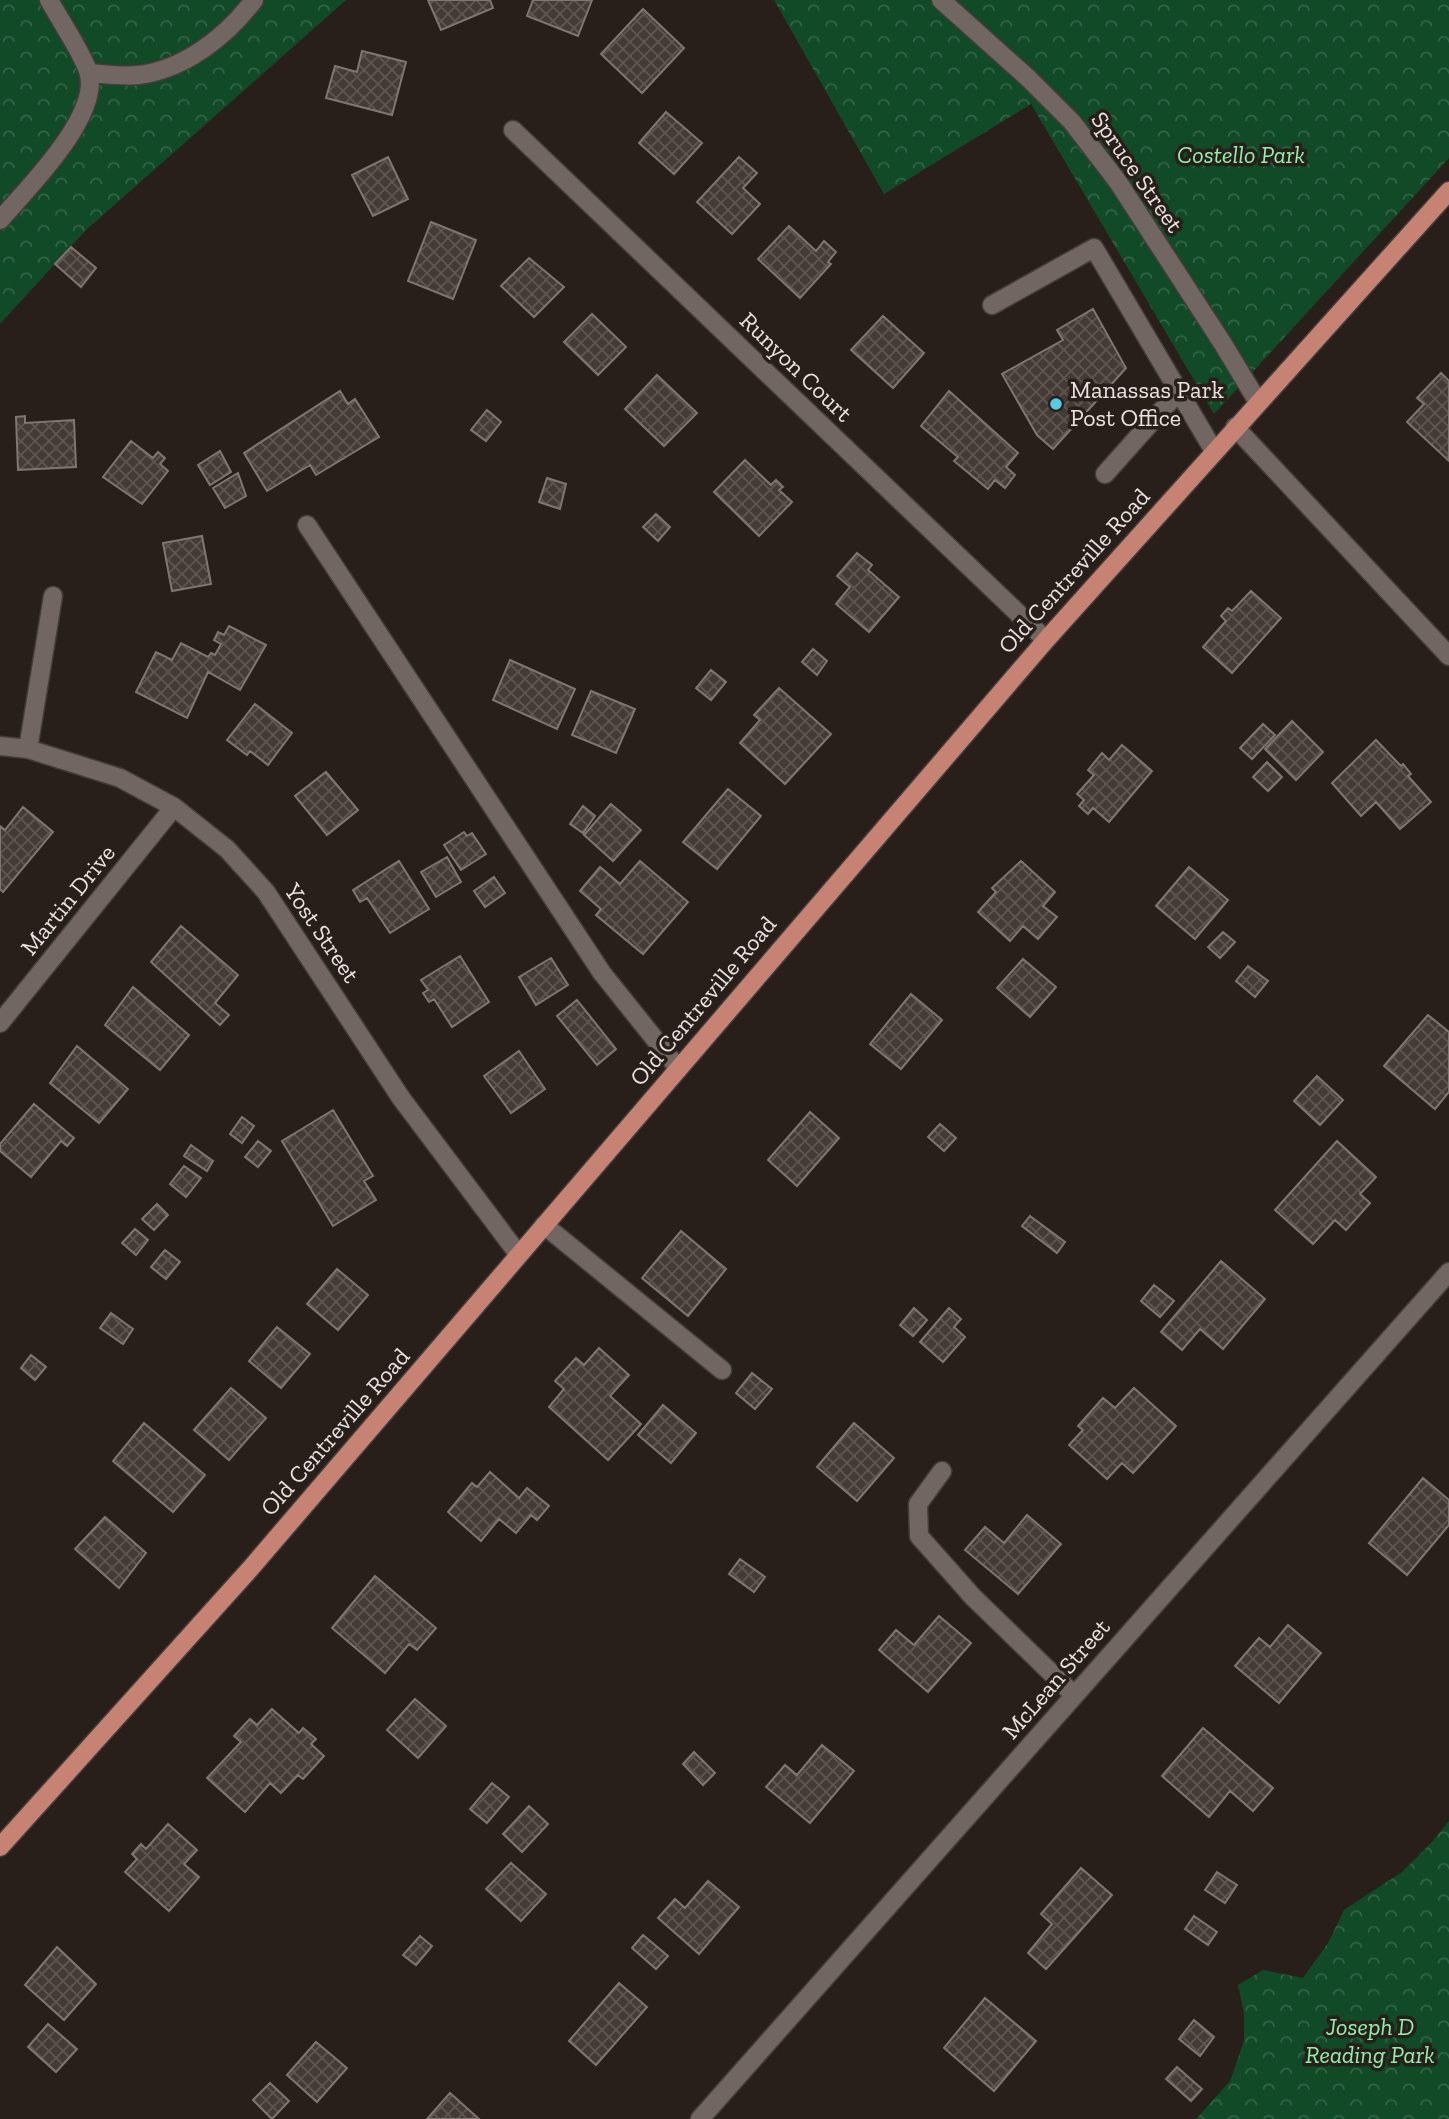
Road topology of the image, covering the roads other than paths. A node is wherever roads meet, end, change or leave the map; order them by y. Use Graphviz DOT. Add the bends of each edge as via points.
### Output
graph roads {
  1 [pos="48,0"];
  2 [pos="254,0"];
  3 [pos="941,0"];
  4 [pos="89,73"];
  5 [pos="513,130"];
  6 [pos="1449,191"];
  7 [pos="0,220"];
  8 [pos="992,305"];
  9 [pos="1179,391"];
  10 [pos="1258,402"];
  11 [pos="1236,427"];
  12 [pos="1214,451"];
  13 [pos="1105,474"];
  14 [pos="307,525"];
  15 [pos="53,596"];
  16 [pos="1046,640"];
  17 [pos="1449,656"];
  18 [pos="0,746"];
  19 [pos="29,749"];
  20 [pos="174,807"];
  21 [pos="0,1023"];
  22 [pos="678,1068"];
  23 [pos="544,1225"];
  24 [pos="519,1255"];
  25 [pos="1449,1272"];
  26 [pos="722,1370"];
  27 [pos="942,1471"];
  28 [pos="1074,1695"];
  29 [pos="0,1847"];
  30 [pos="700,2119"];
  1 -- 4 [label="street"];
  2 -- 4 [label="street" via="225,32 168,68 137,75"];
  3 -- 10 [label="street, Spruce Street" via="1072,122 1118,181"];
  4 -- 7 [label="street" via="84,113 74,132"];
  5 -- 16 [label="street, Runyon Court"];
  6 -- 10 [label="main road, Old Centreville Road"];
  8 -- 9 [label="street" via="1094,248"];
  9 -- 12 [label="street"];
  9 -- 13 [label="street"];
  10 -- 11 [label="main road, Old Centreville Road"];
  11 -- 12 [label="main road, Old Centreville Road"];
  11 -- 17 [label="street"];
  12 -- 16 [label="main road, Old Centreville Road"];
  14 -- 22 [label="street" via="601,973"];
  15 -- 19 [label="street"];
  16 -- 22 [label="main road, Old Centreville Road"];
  18 -- 19 [label="street, Yost Street"];
  19 -- 20 [label="street, Yost Street" via="120,778"];
  20 -- 21 [label="street, Martin Drive"];
  20 -- 24 [label="street, Yost Street" via="228,849 266,892 401,1098"];
  22 -- 23 [label="main road, Old Centreville Road"];
  23 -- 24 [label="main road, Old Centreville Road"];
  23 -- 26 [label="street"];
  24 -- 29 [label="main road, Old Centreville Road" via="250,1569"];
  25 -- 28 [label="street, McLean Street"];
  27 -- 28 [label="street" via="918,1504 919,1536 973,1597"];
  28 -- 30 [label="street, McLean Street"];
}
